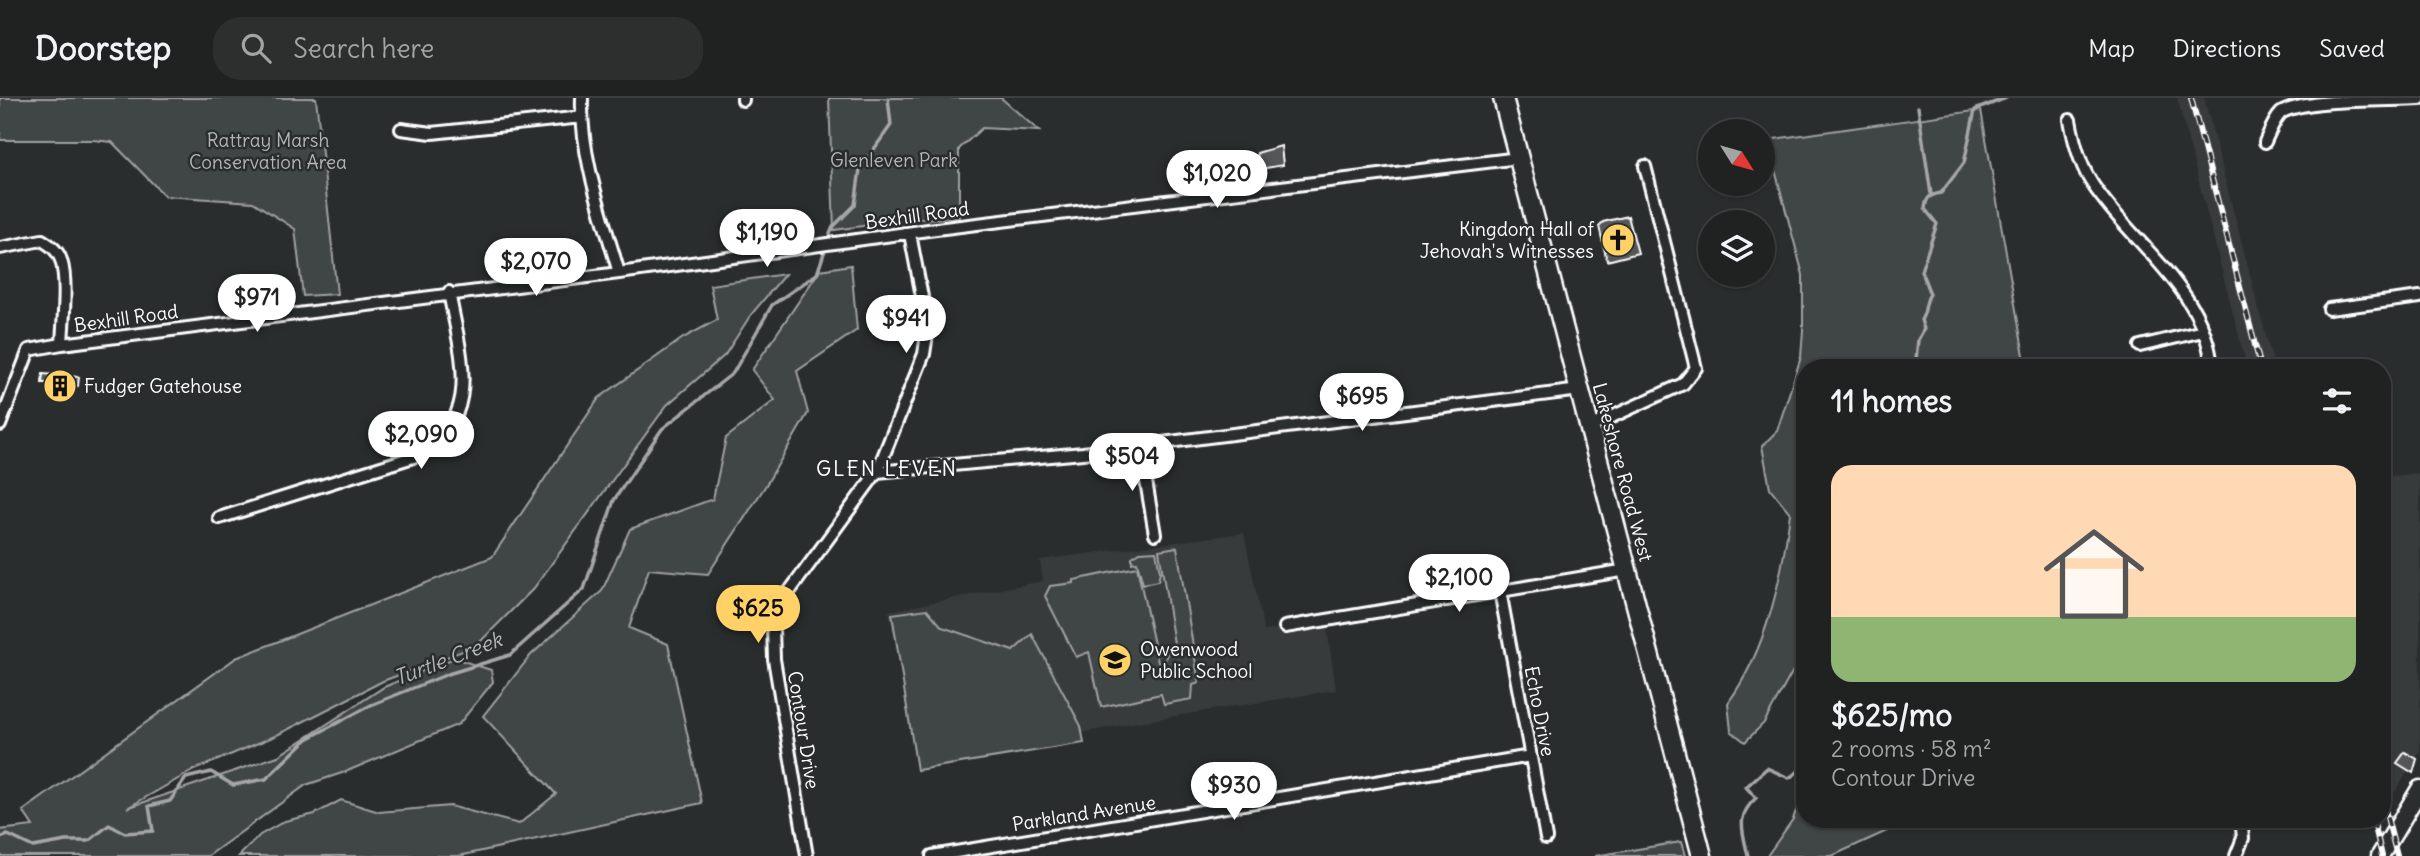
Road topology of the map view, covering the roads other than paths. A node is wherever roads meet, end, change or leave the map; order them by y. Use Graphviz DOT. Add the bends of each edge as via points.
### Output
graph roads {
  1 [pos="582,98"];
  2 [pos="1503,98"];
  3 [pos="2420,99"];
  4 [pos="582,117"];
  5 [pos="2070,120"];
  6 [pos="401,129"];
  7 [pos="2265,142"];
  8 [pos="1519,158"];
  9 [pos="1645,166"];
  10 [pos="910,234"];
  11 [pos="0,248"];
  12 [pos="619,273"];
  13 [pos="449,292"];
  14 [pos="2420,297"];
  15 [pos="2329,309"];
  16 [pos="2203,331"];
  17 [pos="62,344"];
  18 [pos="2140,346"];
  19 [pos="2210,359"];
  20 [pos="1580,390"];
  21 [pos="0,425"];
  22 [pos="1590,427"];
  23 [pos="1140,446"];
  24 [pos="877,472"];
  25 [pos="219,518"];
  26 [pos="1156,534"];
  27 [pos="1627,570"];
  28 [pos="1500,591"];
  29 [pos="1285,627"];
  30 [pos="1531,756"];
  31 [pos="2419,799"];
  32 [pos="2242,828"];
  33 [pos="1546,838"];
  34 [pos="807,856"];
  35 [pos="932,856"];
  36 [pos="1702,856"];
  37 [pos="2236,856"];
  38 [pos="2380,856"];
  1 -- 4 [label="street"];
  2 -- 8 [label="main road, Lakeshore Road West"];
  3 -- 7 [label="street" via="2295,106 2280,114"];
  4 -- 6 [label="street" via="432,133"];
  4 -- 12 [label="street"];
  5 -- 16 [label="street" via="2092,185 2184,293"];
  8 -- 10 [label="street, Bexhill Road"];
  8 -- 20 [label="main road, Lakeshore Road West"];
  9 -- 22 [label="street" via="1696,369 1683,384"];
  10 -- 12 [label="street, Bexhill Road"];
  10 -- 24 [label="street, Contour Drive" via="928,341"];
  11 -- 17 [label="street" via="41,240 55,248 61,260"];
  12 -- 13 [label="street, Bexhill Road"];
  13 -- 17 [label="street, Bexhill Road"];
  13 -- 25 [label="street" via="463,391 459,412 434,446 413,457"];
  14 -- 15 [label="street"];
  16 -- 18 [label="street"];
  16 -- 19 [label="street"];
  17 -- 21 [label="street, Bexhill Road" via="29,350"];
  20 -- 22 [label="main road, Lakeshore Road West"];
  20 -- 23 [label="street"];
  22 -- 27 [label="main road, Lakeshore Road West"];
  23 -- 24 [label="street"];
  23 -- 26 [label="street"];
  24 -- 34 [label="street, Contour Drive" via="778,607 773,628 774,659"];
  27 -- 28 [label="street"];
  27 -- 36 [label="main road, Lakeshore Road West"];
  28 -- 29 [label="street"];
  28 -- 30 [label="street, Echo Drive"];
  30 -- 33 [label="street, Echo Drive"];
  30 -- 35 [label="street, Parkland Avenue"];
  31 -- 38 [label="street"];
  32 -- 37 [label="street"];
}
